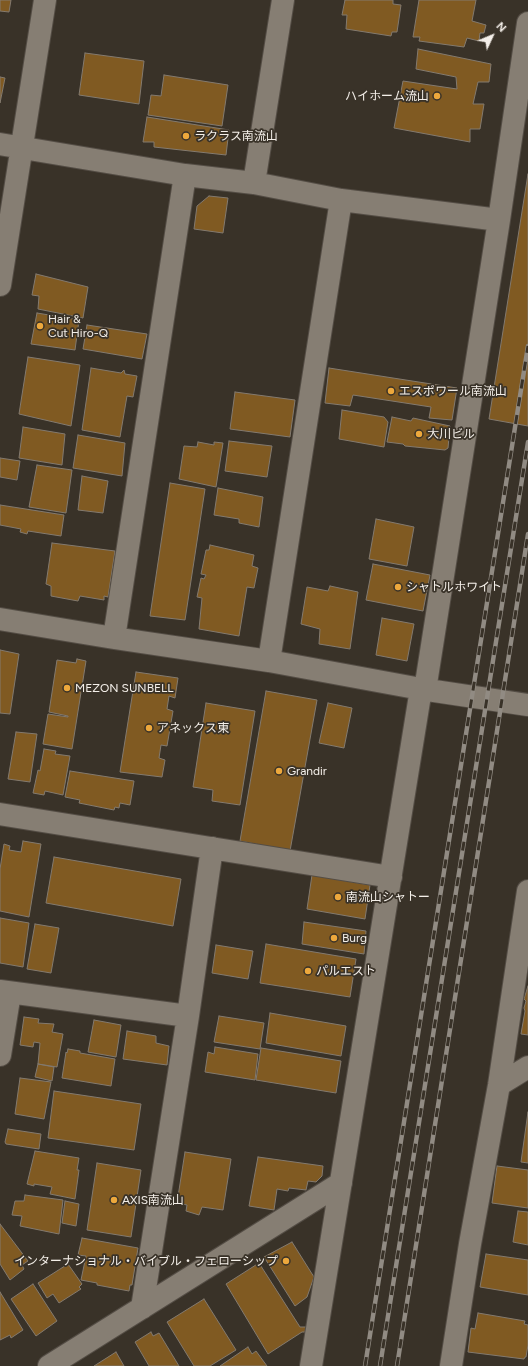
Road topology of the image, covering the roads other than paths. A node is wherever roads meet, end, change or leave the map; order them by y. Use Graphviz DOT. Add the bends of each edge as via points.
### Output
graph roads {
  1 [pos="45,0"];
  2 [pos="283,0"];
  3 [pos="528,23"];
  4 [pos="0,144"];
  5 [pos="22,148"];
  6 [pos="185,175"];
  7 [pos="254,183"];
  8 [pos="341,200"];
  9 [pos="499,220"];
  10 [pos="0,285"];
  11 [pos="0,619"];
  12 [pos="114,638"];
  13 [pos="269,661"];
  14 [pos="423,689"];
  15 [pos="528,705"];
  16 [pos="0,814"];
  17 [pos="212,848"];
  18 [pos="391,877"];
  19 [pos="528,891"];
  20 [pos="5,992"];
  21 [pos="188,1016"];
  22 [pos="0,1055"];
  23 [pos="528,1067"];
  24 [pos="499,1085"];
  25 [pos="341,1183"];
  26 [pos="142,1308"];
  27 [pos="49,1366"];
  28 [pos="311,1366"];
  29 [pos="452,1366"];
  1 -- 5 [label="street"];
  2 -- 7 [label="street"];
  3 -- 9 [label="street"];
  4 -- 5 [label="street"];
  5 -- 6 [label="street"];
  5 -- 10 [label="street"];
  6 -- 7 [label="street"];
  6 -- 12 [label="street"];
  7 -- 8 [label="street"];
  8 -- 9 [label="street"];
  8 -- 13 [label="street"];
  9 -- 14 [label="street"];
  11 -- 12 [label="street"];
  12 -- 13 [label="street"];
  13 -- 14 [label="street"];
  14 -- 15 [label="street"];
  14 -- 18 [label="street"];
  16 -- 17 [label="street"];
  17 -- 18 [label="street"];
  17 -- 21 [label="street"];
  18 -- 25 [label="street"];
  19 -- 24 [label="street"];
  20 -- 21 [label="street"];
  20 -- 22 [label="street"];
  21 -- 26 [label="street"];
  23 -- 24 [label="street"];
  24 -- 29 [label="street" via="470,1244"];
  25 -- 26 [label="street"];
  25 -- 28 [label="street"];
  26 -- 27 [label="street"];
}
